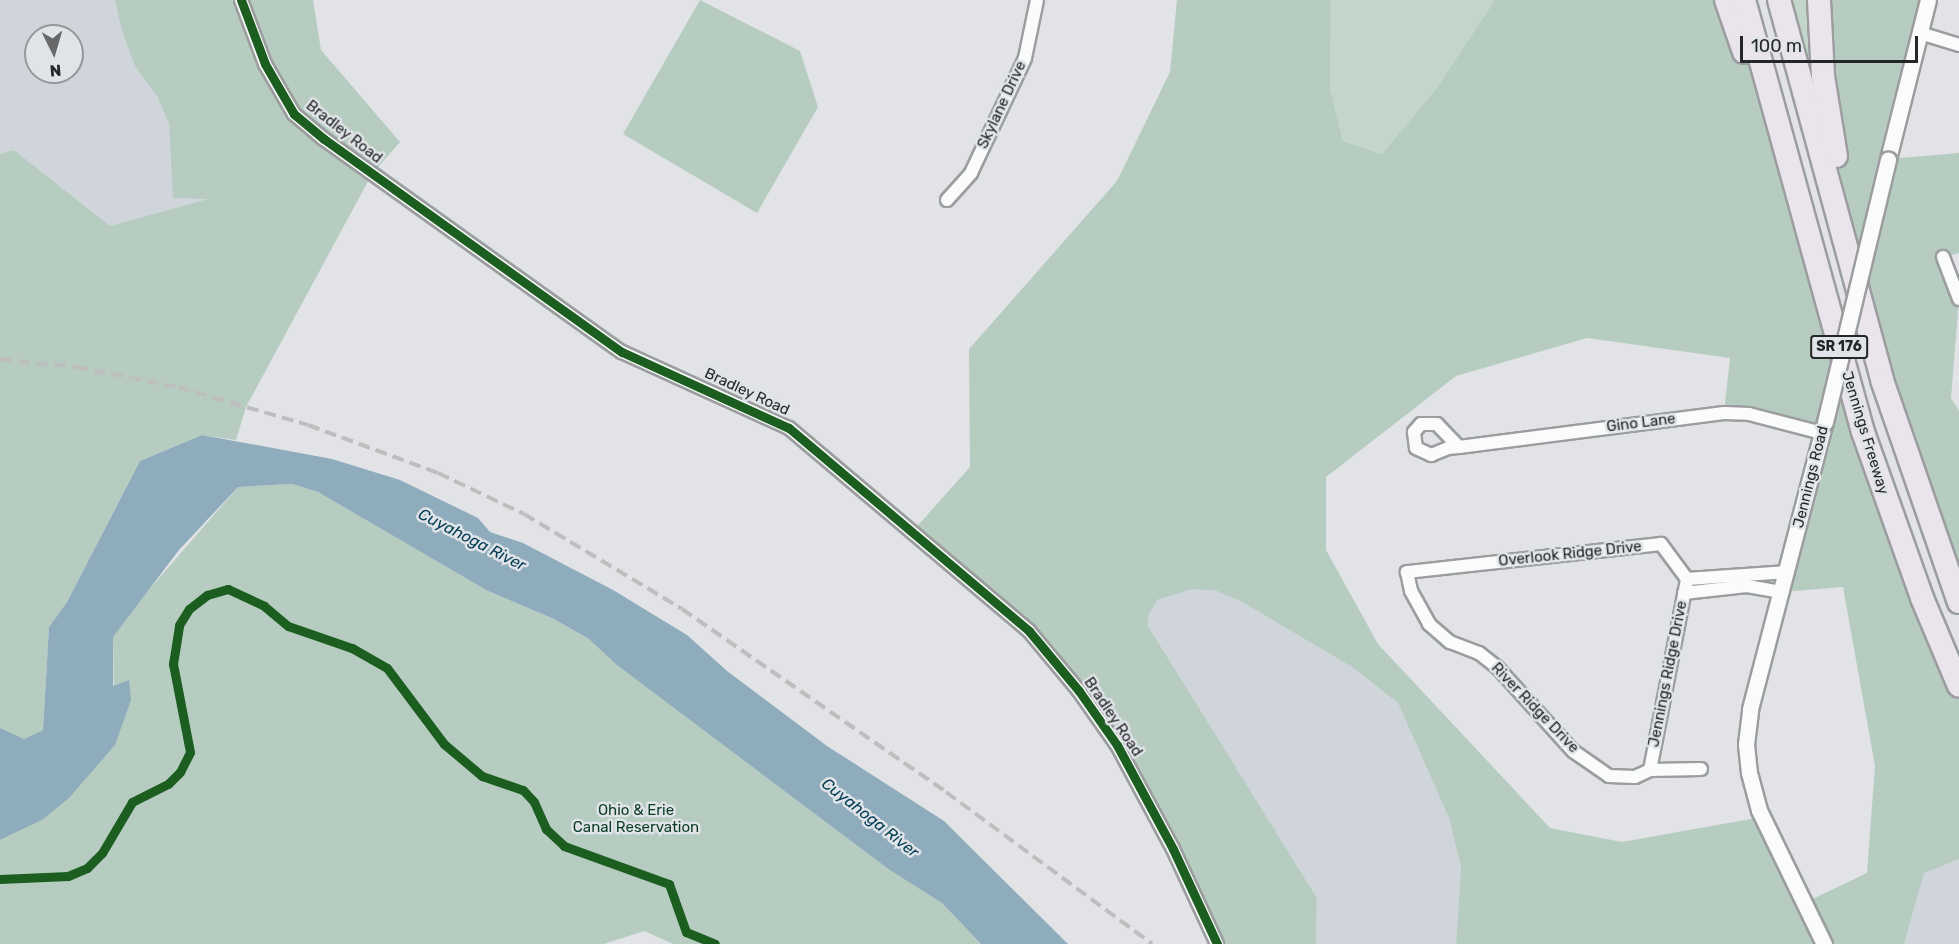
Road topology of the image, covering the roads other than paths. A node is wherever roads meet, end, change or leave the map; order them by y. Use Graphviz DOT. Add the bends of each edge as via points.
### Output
graph roads {
  1 [pos="241,0"];
  2 [pos="1037,0"];
  3 [pos="1726,0"];
  4 [pos="1744,0"];
  5 [pos="1779,0"];
  6 [pos="1819,0"];
  7 [pos="1928,0"];
  8 [pos="1920,33"];
  9 [pos="1959,45"];
  10 [pos="1779,137"];
  11 [pos="947,200"];
  12 [pos="1943,257"];
  13 [pos="1959,299"];
  14 [pos="1863,302"];
  15 [pos="1823,428"];
  16 [pos="1459,447"];
  17 [pos="1407,572"];
  18 [pos="1788,572"];
  19 [pos="1687,579"];
  20 [pos="1782,592"];
  21 [pos="1684,593"];
  22 [pos="1959,602"];
  23 [pos="1959,686"];
  24 [pos="1701,768"];
  25 [pos="1650,770"];
  26 [pos="1217,944"];
  27 [pos="1824,944"];
  1 -- 26 [label="street, Bradley Road" via="265,64 294,114 324,139 622,352 789,428 1029,631 1079,690 1117,746 1173,849"];
  2 -- 11 [label="street, Skylane Drive" via="1025,58 970,173"];
  3 -- 10 [label="highway"];
  4 -- 10 [label="highway, Jennings Freeway / SR 176"];
  5 -- 14 [label="highway, SR 176"];
  6 -- 14 [label="highway" via="1827,110"];
  7 -- 8 [label="street, Jennings Road"];
  8 -- 9 [label="street"];
  8 -- 15 [label="street, Jennings Road, bridge"];
  10 -- 23 [label="highway, Jennings Freeway / SR 176" via="1867,443 1918,587"];
  12 -- 13 [label="street"];
  14 -- 22 [label="highway, SR 176" via="1909,467"];
  15 -- 16 [label="street, Gino Lane" via="1724,413"];
  15 -- 18 [label="street, Jennings Road"];
  17 -- 19 [label="street, Overlook Ridge Drive" via="1661,544"];
  17 -- 25 [label="street, River Ridge Drive" via="1411,591 1429,624 1450,642 1479,653 1497,668 1573,751 1609,776 1635,777"];
  18 -- 19 [label="street"];
  18 -- 20 [label="street, Jennings Road"];
  19 -- 21 [label="street, Jennings Ridge Drive"];
  20 -- 21 [label="street" via="1747,586"];
  20 -- 27 [label="street, Jennings Road" via="1750,709 1746,744 1749,774 1759,810"];
  21 -- 25 [label="street, Jennings Ridge Drive"];
  24 -- 25 [label="street, River Ridge Drive"];
}
